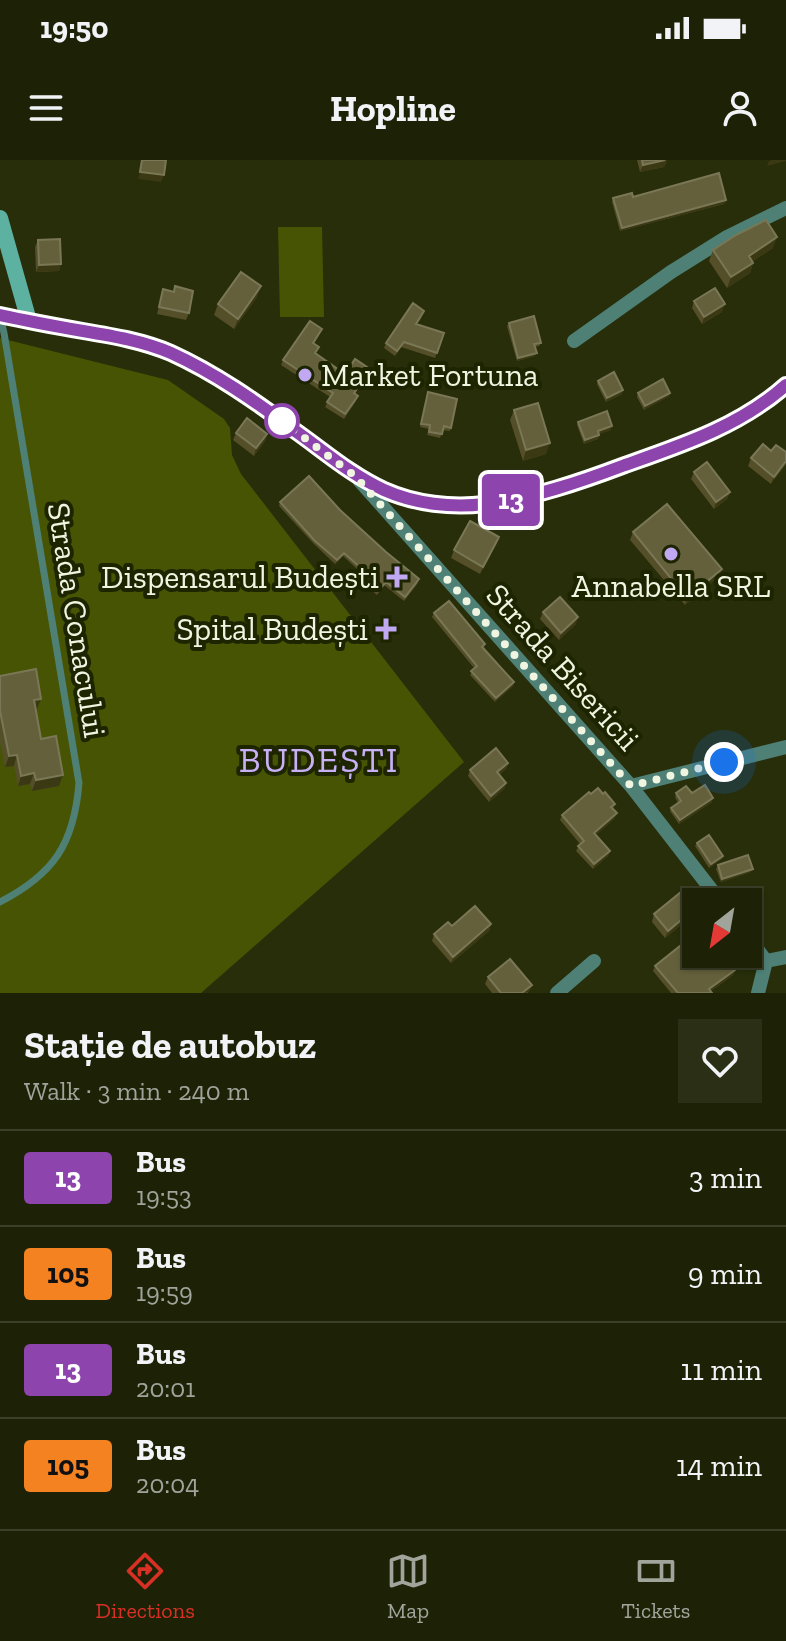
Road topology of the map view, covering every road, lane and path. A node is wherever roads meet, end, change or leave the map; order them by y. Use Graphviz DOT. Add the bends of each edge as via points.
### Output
graph roads {
  1 [pos="786,208"];
  2 [pos="0,218"];
  3 [pos="0,316"];
  4 [pos="29,321"];
  5 [pos="574,341"];
  6 [pos="786,385"];
  7 [pos="355,476"];
  8 [pos="786,747"];
  9 [pos="631,786"];
  10 [pos="710,888"];
  11 [pos="0,902"];
  12 [pos="762,956"];
  13 [pos="786,957"];
  14 [pos="594,961"];
  15 [pos="766,961"];
  16 [pos="557,993"];
  17 [pos="758,993"];
  1 -- 5 [label="street" via="671,272"];
  2 -- 4 [label="main road"];
  3 -- 4 [label="main road"];
  3 -- 11 [label="lane, Strada Conacului" via="79,783 77,806 61,850 38,879"];
  4 -- 7 [label="main road" via="167,351 243,394"];
  6 -- 7 [label="main road" via="697,440 508,500 483,505 430,503"];
  7 -- 9 [label="street, Strada Bisericii"];
  8 -- 9 [label="street"];
  9 -- 10 [label="street, Strada Bisericii"];
  12 -- 15 [label="street"];
  13 -- 15 [label="street"];
  14 -- 16 [label="street"];
  15 -- 17 [label="street"];
}
